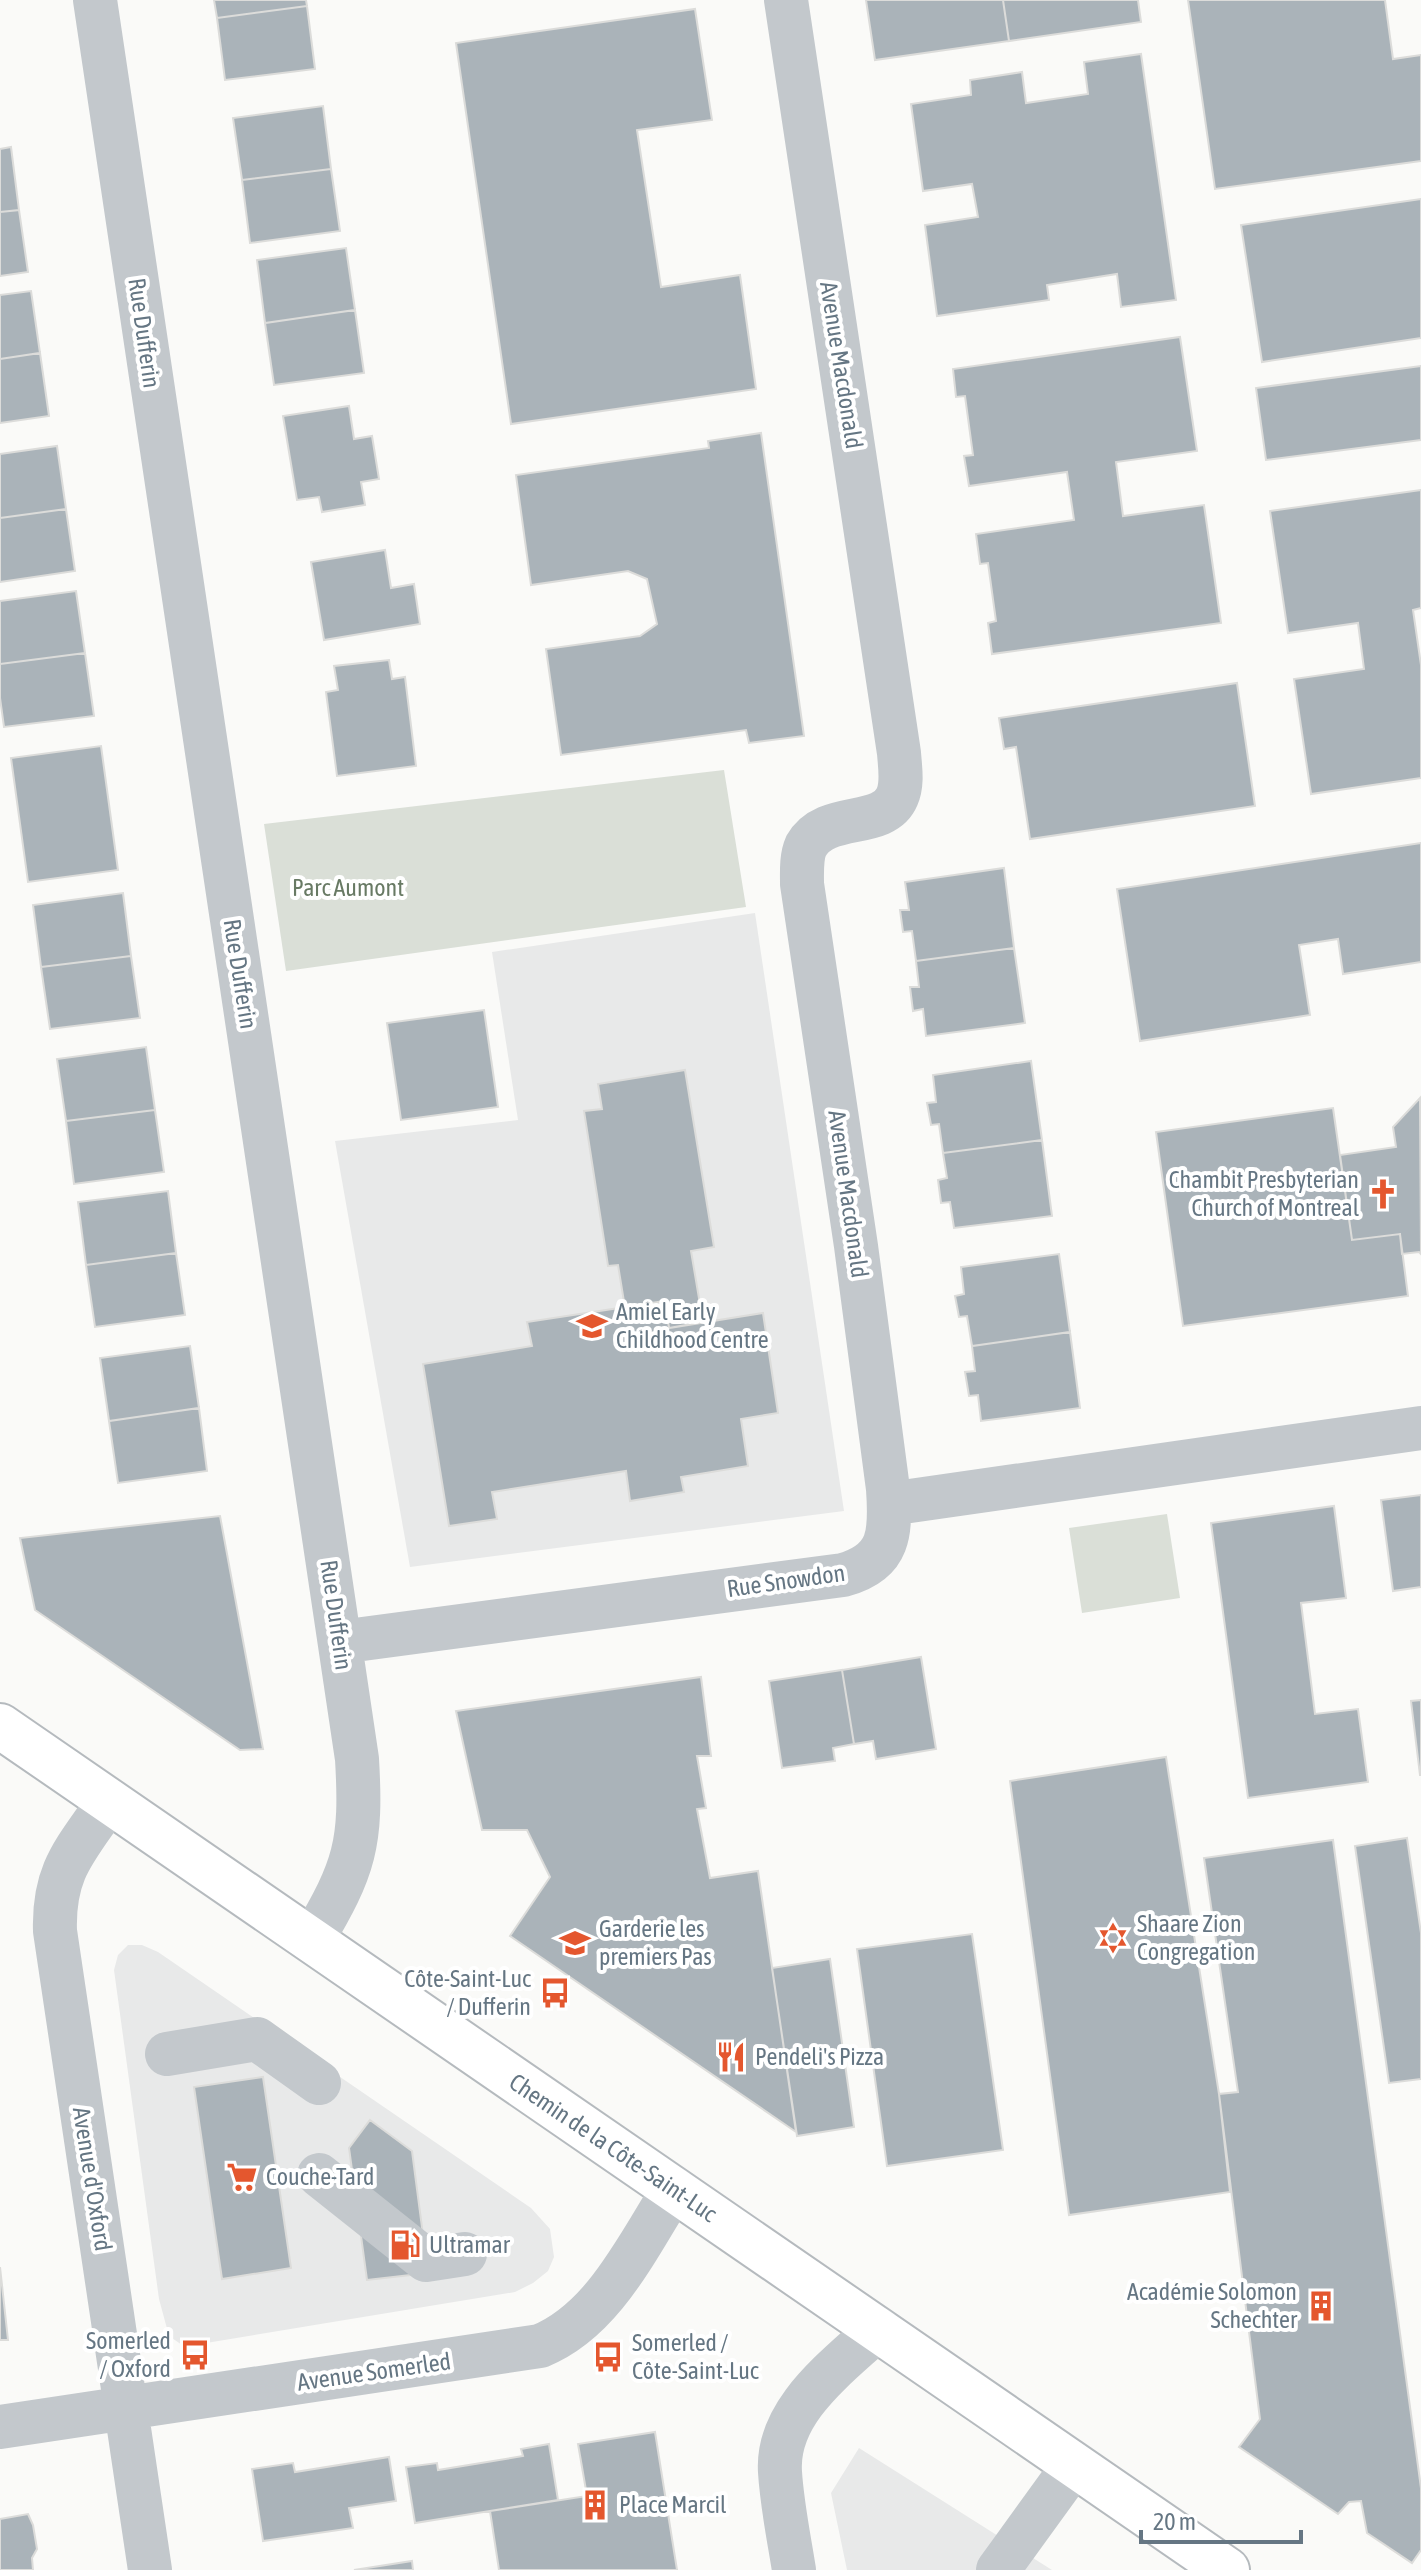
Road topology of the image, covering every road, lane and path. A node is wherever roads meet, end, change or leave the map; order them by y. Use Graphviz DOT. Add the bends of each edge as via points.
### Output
graph roads {
  1 [pos="95,0"];
  2 [pos="786,0"];
  3 [pos="1421,1428"];
  4 [pos="889,1504"];
  5 [pos="340,1642"];
  6 [pos="0,1726"];
  7 [pos="109,1801"];
  8 [pos="312,1940"];
  9 [pos="167,2054"];
  10 [pos="319,2083"];
  11 [pos="319,2175"];
  12 [pos="674,2189"];
  13 [pos="465,2254"];
  14 [pos="878,2329"];
  15 [pos="128,2408"];
  16 [pos="0,2427"];
  17 [pos="1074,2465"];
  18 [pos="150,2570"];
  19 [pos="794,2570"];
  20 [pos="998,2570"];
  21 [pos="1227,2570"];
  1 -- 5 [label="street, Rue Dufferin"];
  2 -- 4 [label="street, Avenue Macdonald" via="900,762 898,795 892,805 816,835 806,846 802,884"];
  3 -- 4 [label="street"];
  4 -- 5 [label="street, Rue Snowdon" via="888,1538 881,1552 859,1570 843,1575"];
  5 -- 8 [label="street, Rue Dufferin" via="357,1759 359,1825 341,1892"];
  6 -- 7 [label="main road, Chemin de la Côte-Saint-Luc"];
  7 -- 8 [label="main road, Chemin de la Côte-Saint-Luc"];
  7 -- 15 [label="street, Avenue d'Oxford" via="66,1865 54,1907"];
  8 -- 12 [label="main road, Chemin de la Côte-Saint-Luc"];
  9 -- 10 [label="street" via="257,2039"];
  11 -- 13 [label="street" via="426,2260"];
  12 -- 14 [label="main road, Chemin de la Côte-Saint-Luc"];
  12 -- 15 [label="street, Avenue Somerled" via="601,2302 568,2332 540,2346"];
  14 -- 17 [label="main road, Chemin de la Côte-Saint-Luc"];
  14 -- 19 [label="street" via="802,2403 788,2433 780,2470"];
  15 -- 16 [label="street, Avenue Somerled"];
  15 -- 18 [label="street, Avenue d'Oxford"];
  17 -- 20 [label="street"];
  17 -- 21 [label="main road, Chemin de la Côte-Saint-Luc"];
}
